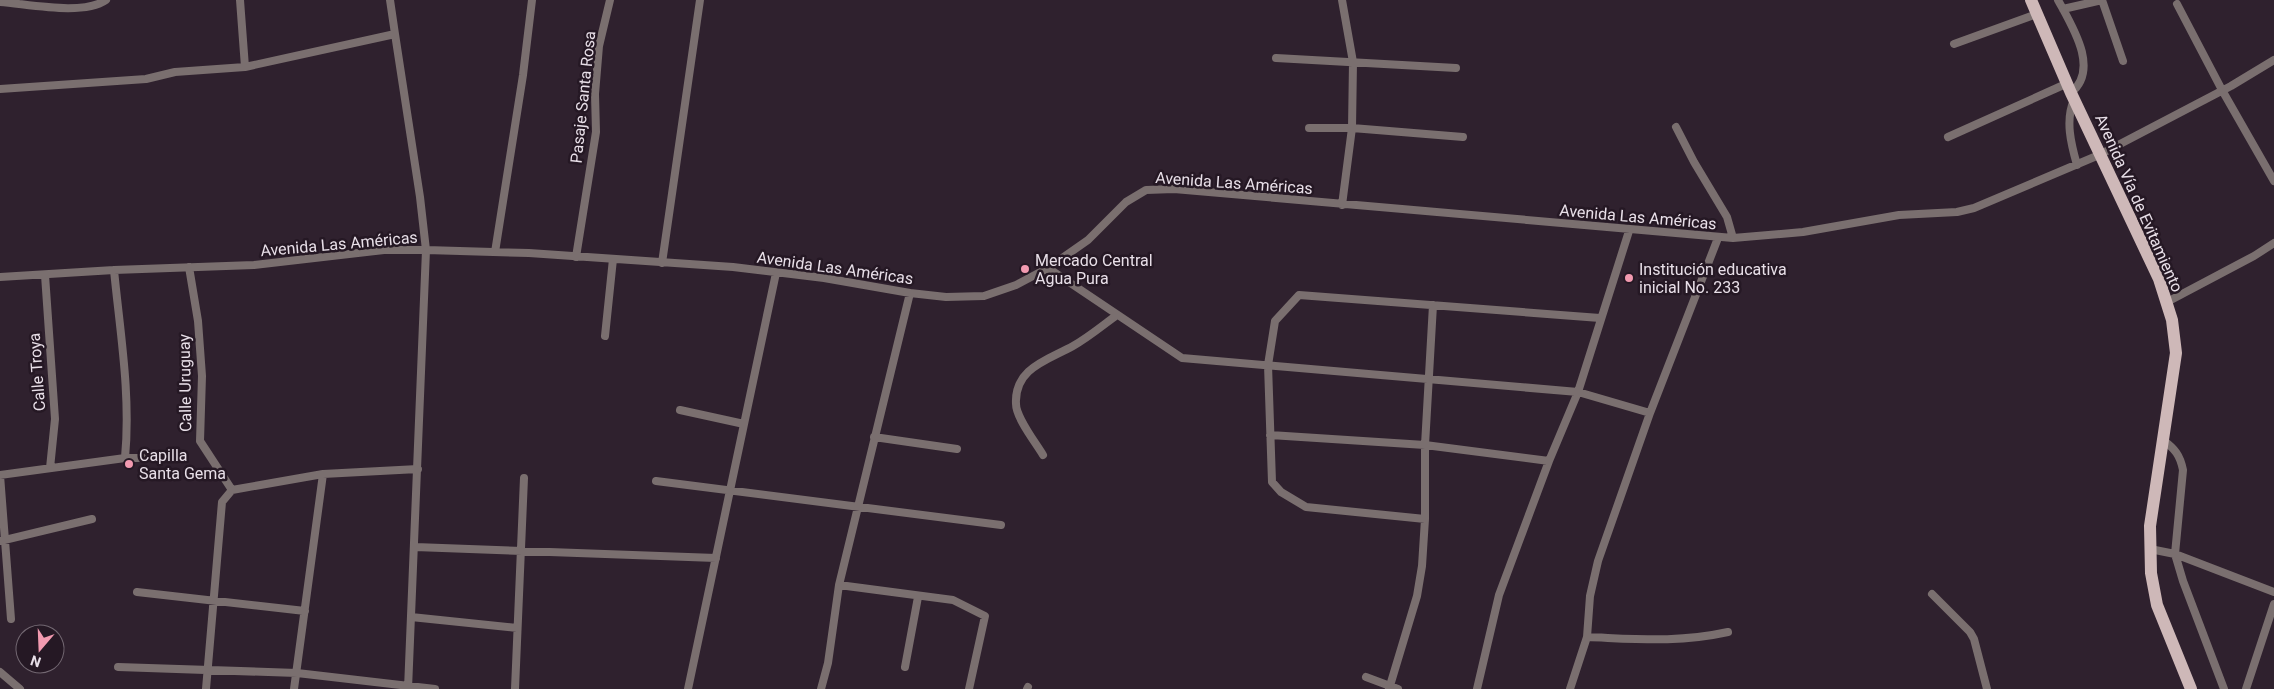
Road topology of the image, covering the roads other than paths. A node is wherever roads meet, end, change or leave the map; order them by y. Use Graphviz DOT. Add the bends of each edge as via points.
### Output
graph roads {
  1 [pos="106,0"];
  2 [pos="240,0"];
  3 [pos="390,0"];
  4 [pos="532,0"];
  5 [pos="610,0"];
  6 [pos="700,0"];
  7 [pos="1342,0"];
  8 [pos="2031,0"];
  9 [pos="2058,0"];
  10 [pos="0,2"];
  11 [pos="2177,4"];
  12 [pos="2063,9"];
  13 [pos="2037,14"];
  14 [pos="395,34"];
  15 [pos="1954,44"];
  16 [pos="1276,58"];
  17 [pos="2274,60"];
  18 [pos="1353,62"];
  19 [pos="2123,62"];
  20 [pos="245,67"];
  21 [pos="1456,68"];
  22 [pos="0,89"];
  23 [pos="2222,90"];
  24 [pos="2071,92"];
  25 [pos="1676,127"];
  26 [pos="1309,128"];
  27 [pos="1352,128"];
  28 [pos="1463,137"];
  29 [pos="1948,137"];
  30 [pos="2100,155"];
  31 [pos="2077,165"];
  32 [pos="2274,181"];
  33 [pos="1342,205"];
  34 [pos="1629,231"];
  35 [pos="1718,238"];
  36 [pos="1733,238"];
  37 [pos="2274,242"];
  38 [pos="426,250"];
  39 [pos="495,252"];
  40 [pos="576,257"];
  41 [pos="613,259"];
  42 [pos="662,262"];
  43 [pos="189,267"];
  44 [pos="1048,268"];
  45 [pos="114,270"];
  46 [pos="776,273"];
  47 [pos="44,275"];
  48 [pos="0,277"];
  49 [pos="910,294"];
  50 [pos="2167,302"];
  51 [pos="1433,305"];
  52 [pos="1117,314"];
  53 [pos="1600,318"];
  54 [pos="605,336"];
  55 [pos="1268,365"];
  56 [pos="1429,379"];
  57 [pos="1578,392"];
  58 [pos="680,410"];
  59 [pos="1650,412"];
  60 [pos="744,424"];
  61 [pos="1270,435"];
  62 [pos="874,437"];
  63 [pos="2163,440"];
  64 [pos="1425,445"];
  65 [pos="957,448"];
  66 [pos="1043,455"];
  67 [pos="124,458"];
  68 [pos="143,458"];
  69 [pos="1549,461"];
  70 [pos="50,468"];
  71 [pos="418,469"];
  72 [pos="323,474"];
  73 [pos="0,475"];
  74 [pos="524,478"];
  75 [pos="656,481"];
  76 [pos="731,489"];
  77 [pos="232,490"];
  78 [pos="858,507"];
  79 [pos="92,519"];
  80 [pos="1425,519"];
  81 [pos="1001,525"];
  82 [pos="3,541"];
  83 [pos="415,547"];
  84 [pos="2150,549"];
  85 [pos="520,550"];
  86 [pos="2175,554"];
  87 [pos="716,558"];
  88 [pos="839,585"];
  89 [pos="136,592"];
  90 [pos="2274,592"];
  91 [pos="1932,594"];
  92 [pos="918,597"];
  93 [pos="214,601"];
  94 [pos="2274,604"];
  95 [pos="305,611"];
  96 [pos="411,617"];
  97 [pos="11,619"];
  98 [pos="517,628"];
  99 [pos="1728,632"];
  100 [pos="1587,636"];
  101 [pos="118,667"];
  102 [pos="905,667"];
  103 [pos="208,670"];
  104 [pos="0,672"];
  105 [pos="297,673"];
  106 [pos="1366,677"];
  107 [pos="1389,687"];
  108 [pos="408,688"];
  109 [pos="20,689"];
  110 [pos="206,689"];
  111 [pos="294,689"];
  112 [pos="436,689"];
  113 [pos="515,689"];
  114 [pos="688,689"];
  115 [pos="821,689"];
  116 [pos="969,689"];
  117 [pos="1398,689"];
  118 [pos="1477,689"];
  119 [pos="1570,689"];
  120 [pos="1987,689"];
  121 [pos="2191,689"];
  122 [pos="2224,689"];
  123 [pos="2246,689"];
  1 -- 10 [label="street" via="91,7 74,8"];
  2 -- 20 [label="street"];
  3 -- 14 [label="street"];
  4 -- 39 [label="street"];
  5 -- 40 [label="street, Pasaje Santa Rosa" via="599,46 596,132"];
  6 -- 42 [label="street"];
  7 -- 18 [label="street"];
  8 -- 13 [label="main road, Avenida Vía de Evitamiento"];
  9 -- 12 [label="street"];
  11 -- 23 [label="street"];
  12 -- 19 [label="street" via="2102,0"];
  12 -- 24 [label="street" via="2085,66 2079,87"];
  13 -- 15 [label="street"];
  13 -- 24 [label="main road, Avenida Vía de Evitamiento"];
  14 -- 20 [label="street"];
  14 -- 38 [label="street"];
  16 -- 18 [label="street"];
  17 -- 23 [label="street, Avenida Las Américas"];
  18 -- 21 [label="street"];
  18 -- 27 [label="street"];
  20 -- 22 [label="street" via="175,72 146,79"];
  23 -- 30 [label="street, Avenida Las Américas"];
  23 -- 32 [label="street"];
  24 -- 29 [label="street"];
  24 -- 30 [label="main road, Avenida Vía de Evitamiento"];
  24 -- 31 [label="street" via="2069,126"];
  25 -- 36 [label="street" via="1727,217"];
  26 -- 27 [label="street"];
  27 -- 28 [label="street"];
  27 -- 33 [label="street"];
  30 -- 31 [label="street, Avenida Las Américas"];
  30 -- 50 [label="main road, Avenida Vía de Evitamiento"];
  31 -- 36 [label="street, Avenida Las Américas" via="1957,212 1899,215 1803,232"];
  33 -- 34 [label="street, Avenida Las Américas"];
  33 -- 44 [label="street, Avenida Las Américas" via="1174,189 1146,190 1126,202 1088,240"];
  34 -- 35 [label="street, Avenida Las Américas"];
  34 -- 53 [label="street"];
  35 -- 36 [label="street, Avenida Las Américas"];
  35 -- 59 [label="street"];
  37 -- 50 [label="street"];
  38 -- 39 [label="street, Avenida Las Américas"];
  38 -- 43 [label="street, Avenida Las Américas" via="384,250 254,265"];
  38 -- 71 [label="street"];
  39 -- 40 [label="street, Avenida Las Américas"];
  40 -- 41 [label="street, Avenida Las Américas"];
  41 -- 42 [label="street, Avenida Las Américas"];
  41 -- 54 [label="street"];
  42 -- 46 [label="street, Avenida Las Américas"];
  43 -- 45 [label="street, Avenida Las Américas"];
  43 -- 77 [label="street, Calle Uruguay" via="198,321 202,376 200,442"];
  44 -- 49 [label="street, Avenida Las Américas" via="1016,285 984,296"];
  44 -- 52 [label="street"];
  45 -- 47 [label="street, Avenida Las Américas"];
  45 -- 67 [label="street" via="127,401"];
  46 -- 49 [label="street, Avenida Las Américas"];
  46 -- 60 [label="street"];
  47 -- 48 [label="street, Avenida Las Américas"];
  47 -- 70 [label="street, Calle Troya" via="55,419"];
  49 -- 62 [label="street"];
  50 -- 63 [label="main road, Avenida Vía de Evitamiento" via="2176,353"];
  51 -- 53 [label="street"];
  51 -- 55 [label="street" via="1300,295 1275,321"];
  51 -- 56 [label="street"];
  52 -- 55 [label="street" via="1182,358"];
  52 -- 66 [label="street" via="1074,346 1040,361 1028,371 1018,387 1015,406"];
  53 -- 57 [label="street"];
  55 -- 56 [label="street"];
  55 -- 61 [label="street"];
  56 -- 57 [label="street"];
  56 -- 64 [label="street"];
  57 -- 59 [label="street"];
  57 -- 69 [label="street"];
  58 -- 60 [label="street"];
  59 -- 100 [label="street" via="1598,561 1590,596"];
  60 -- 76 [label="street"];
  61 -- 64 [label="street"];
  61 -- 80 [label="street" via="1272,482 1300,504"];
  62 -- 65 [label="street"];
  62 -- 78 [label="street"];
  63 -- 84 [label="main road, Avenida Vía de Evitamiento" via="2150,526"];
  63 -- 86 [label="street" via="2181,458 2183,470"];
  64 -- 69 [label="street"];
  64 -- 80 [label="street"];
  67 -- 68 [label="street"];
  67 -- 70 [label="street"];
  69 -- 118 [label="street" via="1499,595"];
  70 -- 73 [label="street"];
  71 -- 72 [label="street"];
  71 -- 83 [label="street"];
  72 -- 77 [label="street"];
  72 -- 95 [label="street"];
  73 -- 82 [label="street"];
  74 -- 85 [label="street"];
  75 -- 76 [label="street"];
  76 -- 78 [label="street"];
  76 -- 87 [label="street"];
  77 -- 93 [label="street" via="222,502"];
  78 -- 81 [label="street"];
  78 -- 88 [label="street"];
  79 -- 82 [label="street"];
  80 -- 107 [label="street" via="1418,596"];
  82 -- 97 [label="street"];
  83 -- 85 [label="street"];
  83 -- 96 [label="street"];
  84 -- 86 [label="street"];
  84 -- 121 [label="main road, Avenida Vía de Evitamiento" via="2157,605"];
  85 -- 87 [label="street"];
  85 -- 98 [label="street"];
  86 -- 90 [label="street"];
  86 -- 122 [label="street"];
  87 -- 114 [label="street"];
  88 -- 92 [label="street"];
  88 -- 115 [label="street"];
  89 -- 93 [label="street"];
  91 -- 120 [label="street" via="1970,632"];
  92 -- 102 [label="street"];
  92 -- 116 [label="street" via="954,600 985,616"];
  93 -- 95 [label="street"];
  93 -- 103 [label="street"];
  94 -- 123 [label="street"];
  95 -- 105 [label="street"];
  96 -- 98 [label="street"];
  96 -- 108 [label="street"];
  98 -- 113 [label="street"];
  99 -- 100 [label="street" via="1697,639 1645,641"];
  100 -- 119 [label="street"];
  101 -- 103 [label="street"];
  103 -- 105 [label="street"];
  103 -- 110 [label="street"];
  104 -- 109 [label="street"];
  105 -- 108 [label="street"];
  105 -- 111 [label="street"];
  106 -- 107 [label="street"];
  107 -- 117 [label="street"];
  108 -- 112 [label="street"];
}
